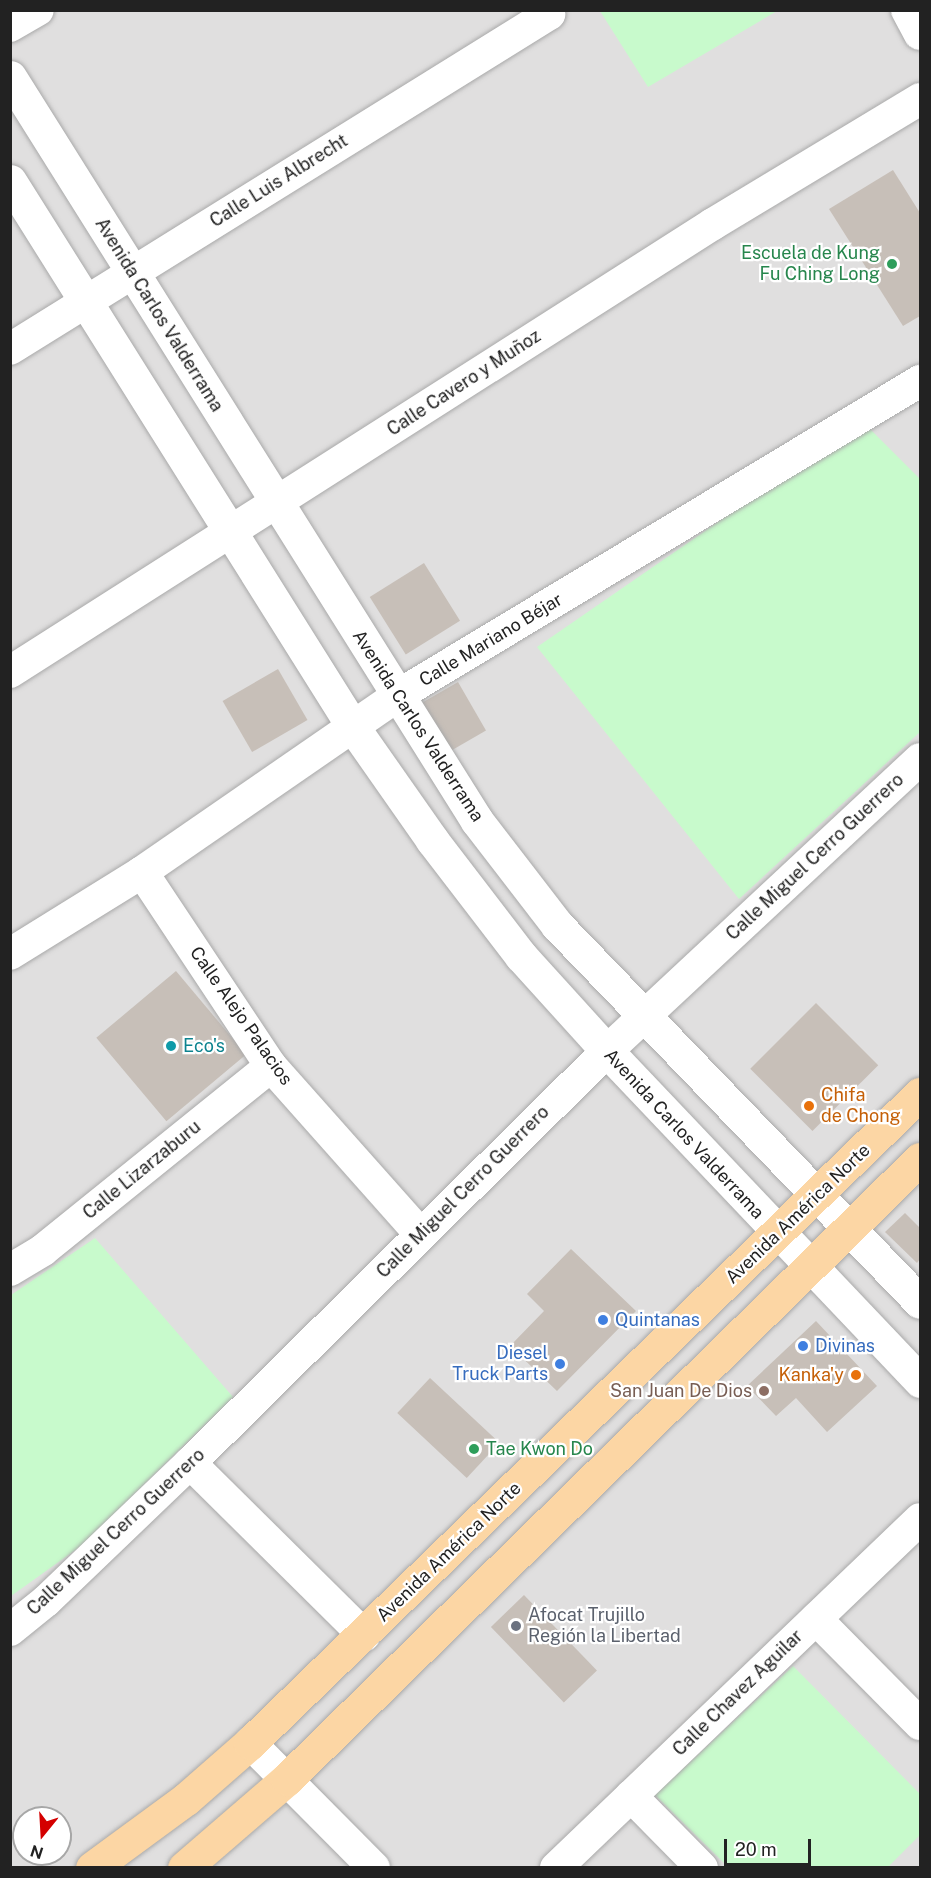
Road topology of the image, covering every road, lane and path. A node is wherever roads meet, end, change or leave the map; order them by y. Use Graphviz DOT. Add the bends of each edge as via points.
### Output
graph roads {
  1 [pos="38,10"];
  2 [pos="908,10"];
  3 [pos="548,12"];
  4 [pos="10,26"];
  5 [pos="921,34"];
  6 [pos="10,77"];
  7 [pos="921,99"];
  8 [pos="10,181"];
  9 [pos="133,272"];
  10 [pos="86,301"];
  11 [pos="10,349"];
  12 [pos="921,381"];
  13 [pos="277,502"];
  14 [pos="229,531"];
  15 [pos="10,672"];
  16 [pos="397,696"];
  17 [pos="353,727"];
  18 [pos="921,759"];
  19 [pos="142,872"];
  20 [pos="10,954"];
  21 [pos="643,1017"];
  22 [pos="607,1051"];
  23 [pos="271,1066"];
  24 [pos="921,1094"];
  25 [pos="921,1159"];
  26 [pos="816,1196"];
  27 [pos="848,1228"];
  28 [pos="420,1234"];
  29 [pos="777,1234"];
  30 [pos="809,1267"];
  31 [pos="10,1270"];
  32 [pos="921,1302"];
  33 [pos="921,1381"];
  34 [pos="190,1463"];
  35 [pos="921,1519"];
  36 [pos="816,1619"];
  37 [pos="10,1630"];
  38 [pos="364,1635"];
  39 [pos="921,1724"];
  40 [pos="250,1743"];
  41 [pos="286,1779"];
  42 [pos="631,1796"];
  43 [pos="92,1868"];
  44 [pos="184,1868"];
  45 [pos="374,1868"];
  46 [pos="556,1868"];
  47 [pos="702,1868"];
  1 -- 4 [label="street"];
  2 -- 5 [label="street"];
  3 -- 9 [label="street, Calle Luis Albrecht"];
  6 -- 9 [label="street, Avenida Carlos Valderrama"];
  7 -- 13 [label="street, Calle Cavero y Muñoz" via="713,224"];
  8 -- 10 [label="street, Avenida Carlos Valderrama"];
  9 -- 10 [label="street, Calle Luis Albrecht"];
  9 -- 13 [label="street, Avenida Carlos Valderrama"];
  10 -- 11 [label="street, Calle Luis Albrecht"];
  10 -- 14 [label="street, Avenida Carlos Valderrama"];
  12 -- 16 [label="street, Calle Mariano Béjar"];
  13 -- 14 [label="street, Calle Cavero y Muñoz"];
  13 -- 16 [label="street, Avenida Carlos Valderrama"];
  14 -- 15 [label="street, Calle Cavero y Muñoz"];
  14 -- 17 [label="street, Avenida Carlos Valderrama"];
  16 -- 17 [label="street, Calle Mariano Béjar"];
  16 -- 21 [label="street, Avenida Carlos Valderrama" via="477,821 557,925"];
  17 -- 19 [label="street, Calle Mariano Béjar"];
  17 -- 22 [label="street, Avenida Carlos Valderrama" via="432,840 521,956"];
  18 -- 21 [label="street, Calle Miguel Cerro Guerrero"];
  19 -- 20 [label="street, Calle Mariano Béjar"];
  19 -- 23 [label="street, Calle Alejo Palacios"];
  21 -- 22 [label="street, Calle Miguel Cerro Guerrero"];
  21 -- 26 [label="street, Avenida Carlos Valderrama"];
  22 -- 28 [label="street, Calle Miguel Cerro Guerrero"];
  22 -- 29 [label="street, Avenida Carlos Valderrama"];
  23 -- 28 [label="street, Calle Alejo Palacios"];
  23 -- 31 [label="street, Calle Lizarzaburu" via="43,1250"];
  24 -- 26 [label="main road, Avenida América Norte"];
  25 -- 27 [label="main road"];
  26 -- 27 [label="street, Avenida Carlos Valderrama"];
  26 -- 29 [label="main road, Avenida América Norte"];
  27 -- 30 [label="main road"];
  27 -- 32 [label="street, Avenida Carlos Valderrama"];
  28 -- 34 [label="street, Calle Miguel Cerro Guerrero"];
  29 -- 30 [label="street, Avenida Carlos Valderrama"];
  29 -- 38 [label="main road, Avenida América Norte"];
  30 -- 33 [label="street, Avenida Carlos Valderrama"];
  30 -- 41 [label="main road"];
  34 -- 37 [label="street, Calle Miguel Cerro Guerrero" via="46,1601"];
  34 -- 38 [label="street"];
  35 -- 36 [label="street, Calle Chavez Aguilar"];
  36 -- 39 [label="street"];
  36 -- 42 [label="street, Calle Chavez Aguilar"];
  38 -- 40 [label="main road, Avenida América Norte"];
  40 -- 41 [label="street"];
  40 -- 43 [label="main road, Avenida América Norte" via="186,1799"];
  41 -- 44 [label="main road"];
  41 -- 45 [label="street"];
  42 -- 46 [label="street, Calle Chavez Aguilar"];
  42 -- 47 [label="street"];
}
